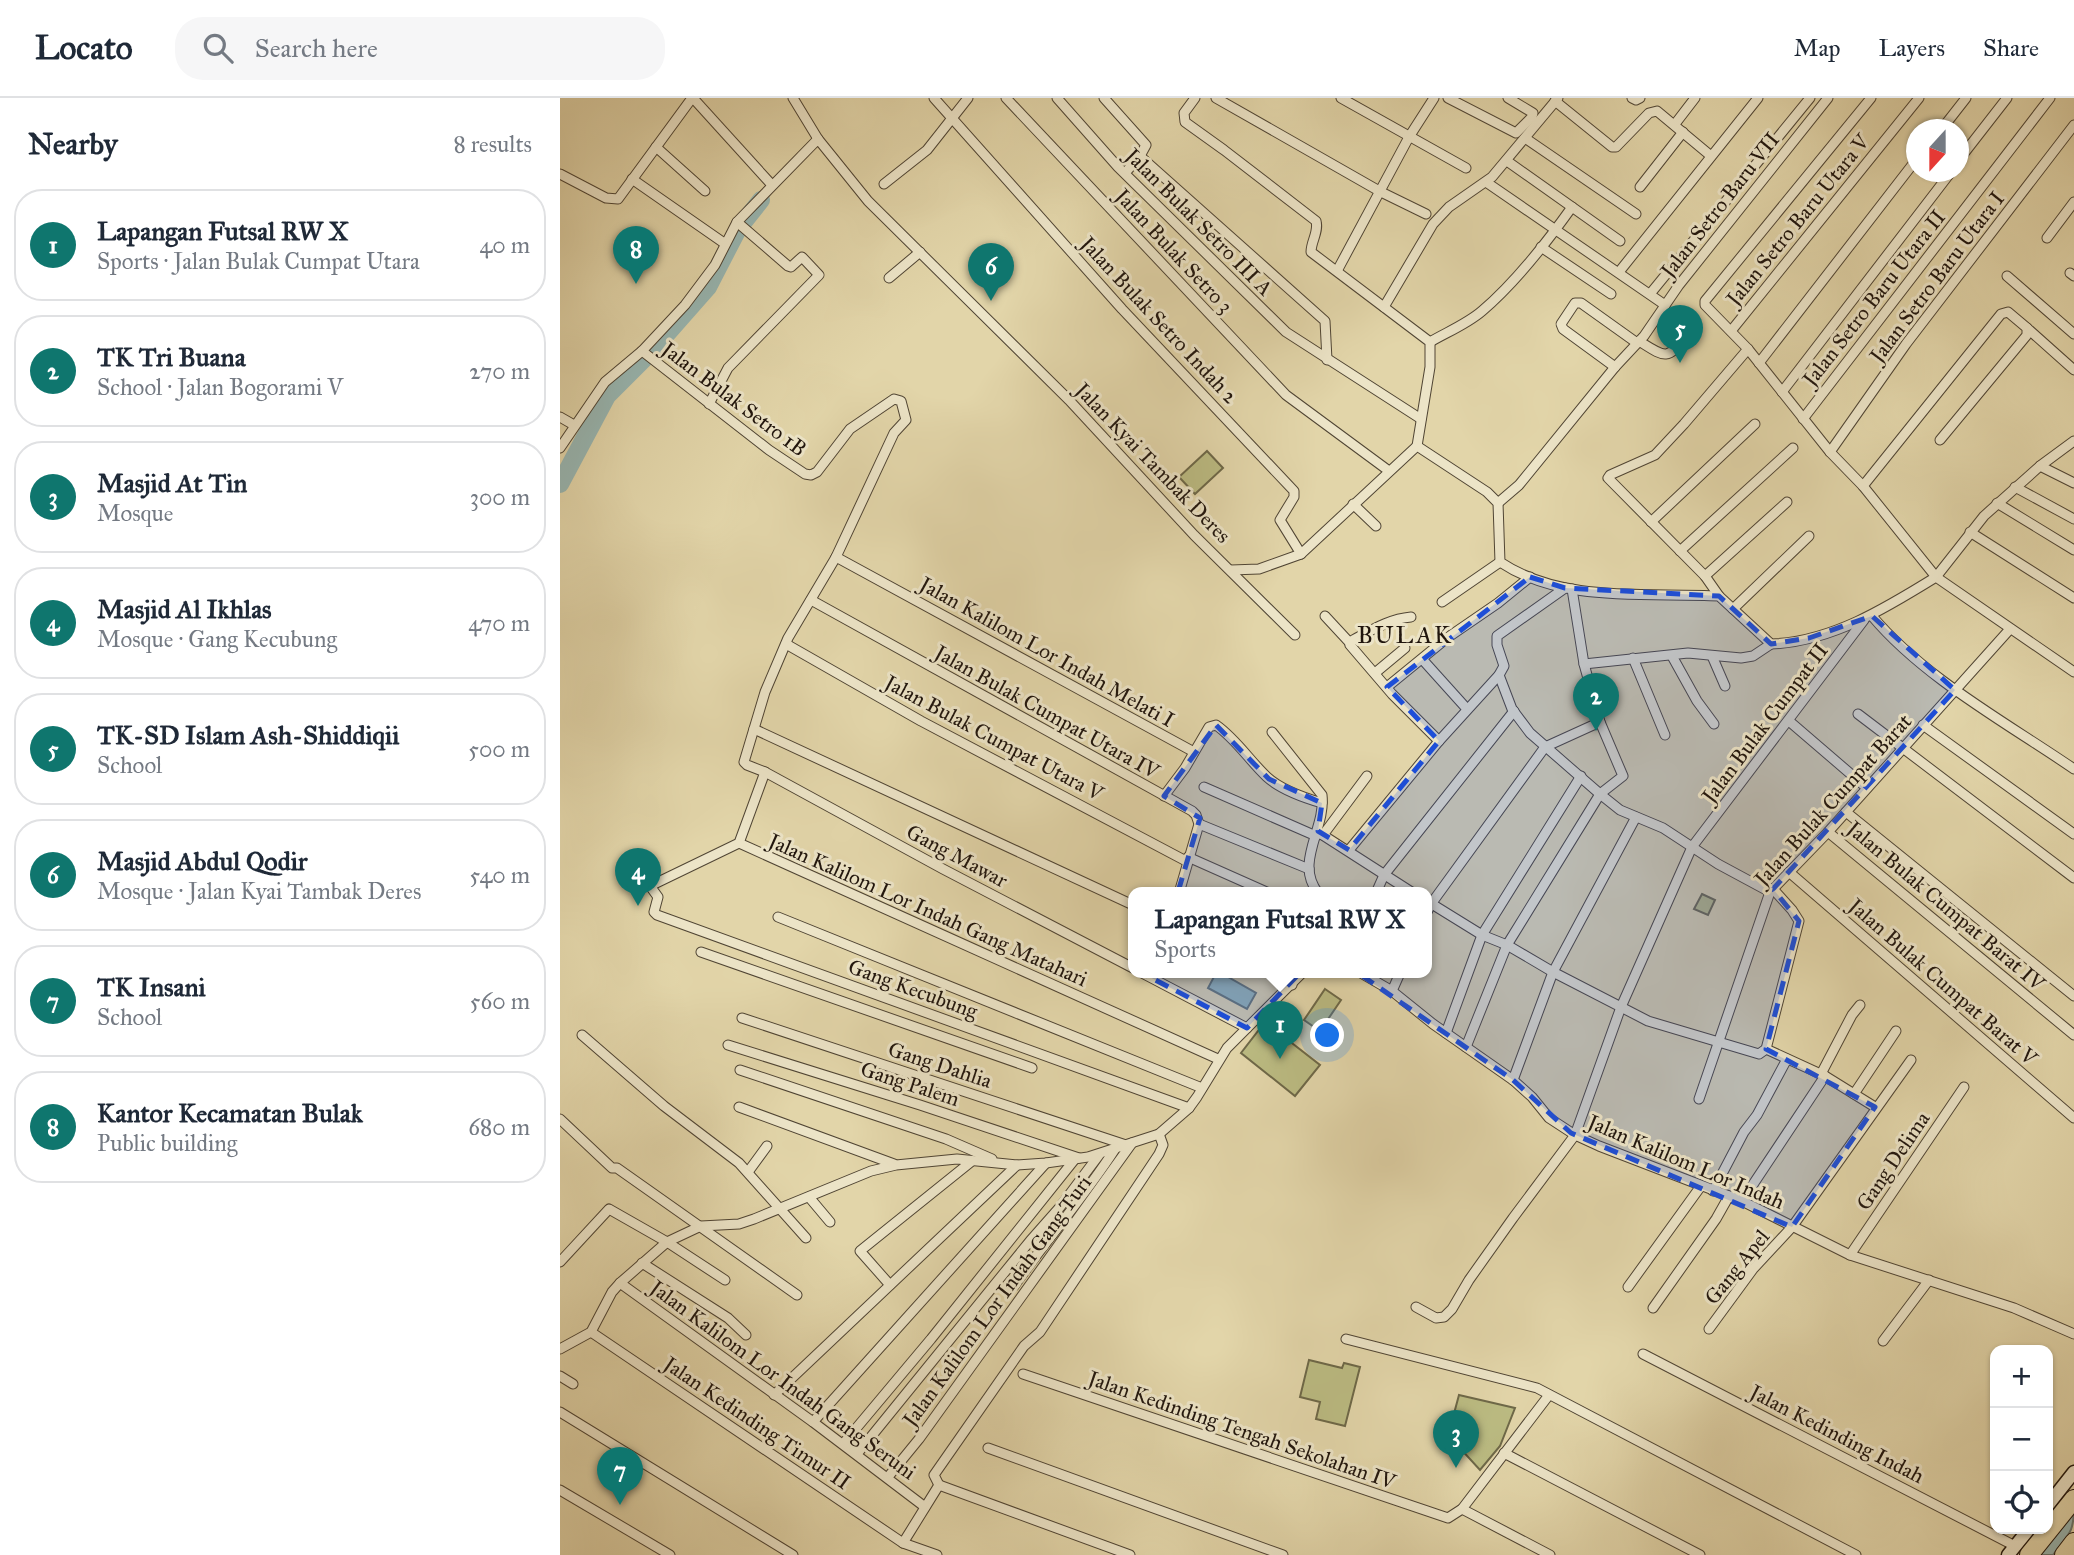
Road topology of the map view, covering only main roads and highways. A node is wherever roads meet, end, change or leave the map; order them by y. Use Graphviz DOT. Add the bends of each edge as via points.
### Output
graph roads {
  1 [pos="2074,1472"];
  2 [pos="2053,1499"];
  3 [pos="2074,1499"];
  4 [pos="2027,1534"];
  5 [pos="2074,1542"];
  6 [pos="2018,1552"];
  7 [pos="2064,1555"];
  1 -- 2 [label="main road"];
  3 -- 6 [label="highway"];
  4 -- 6 [label="main road"];
  5 -- 7 [label="highway"];
}
